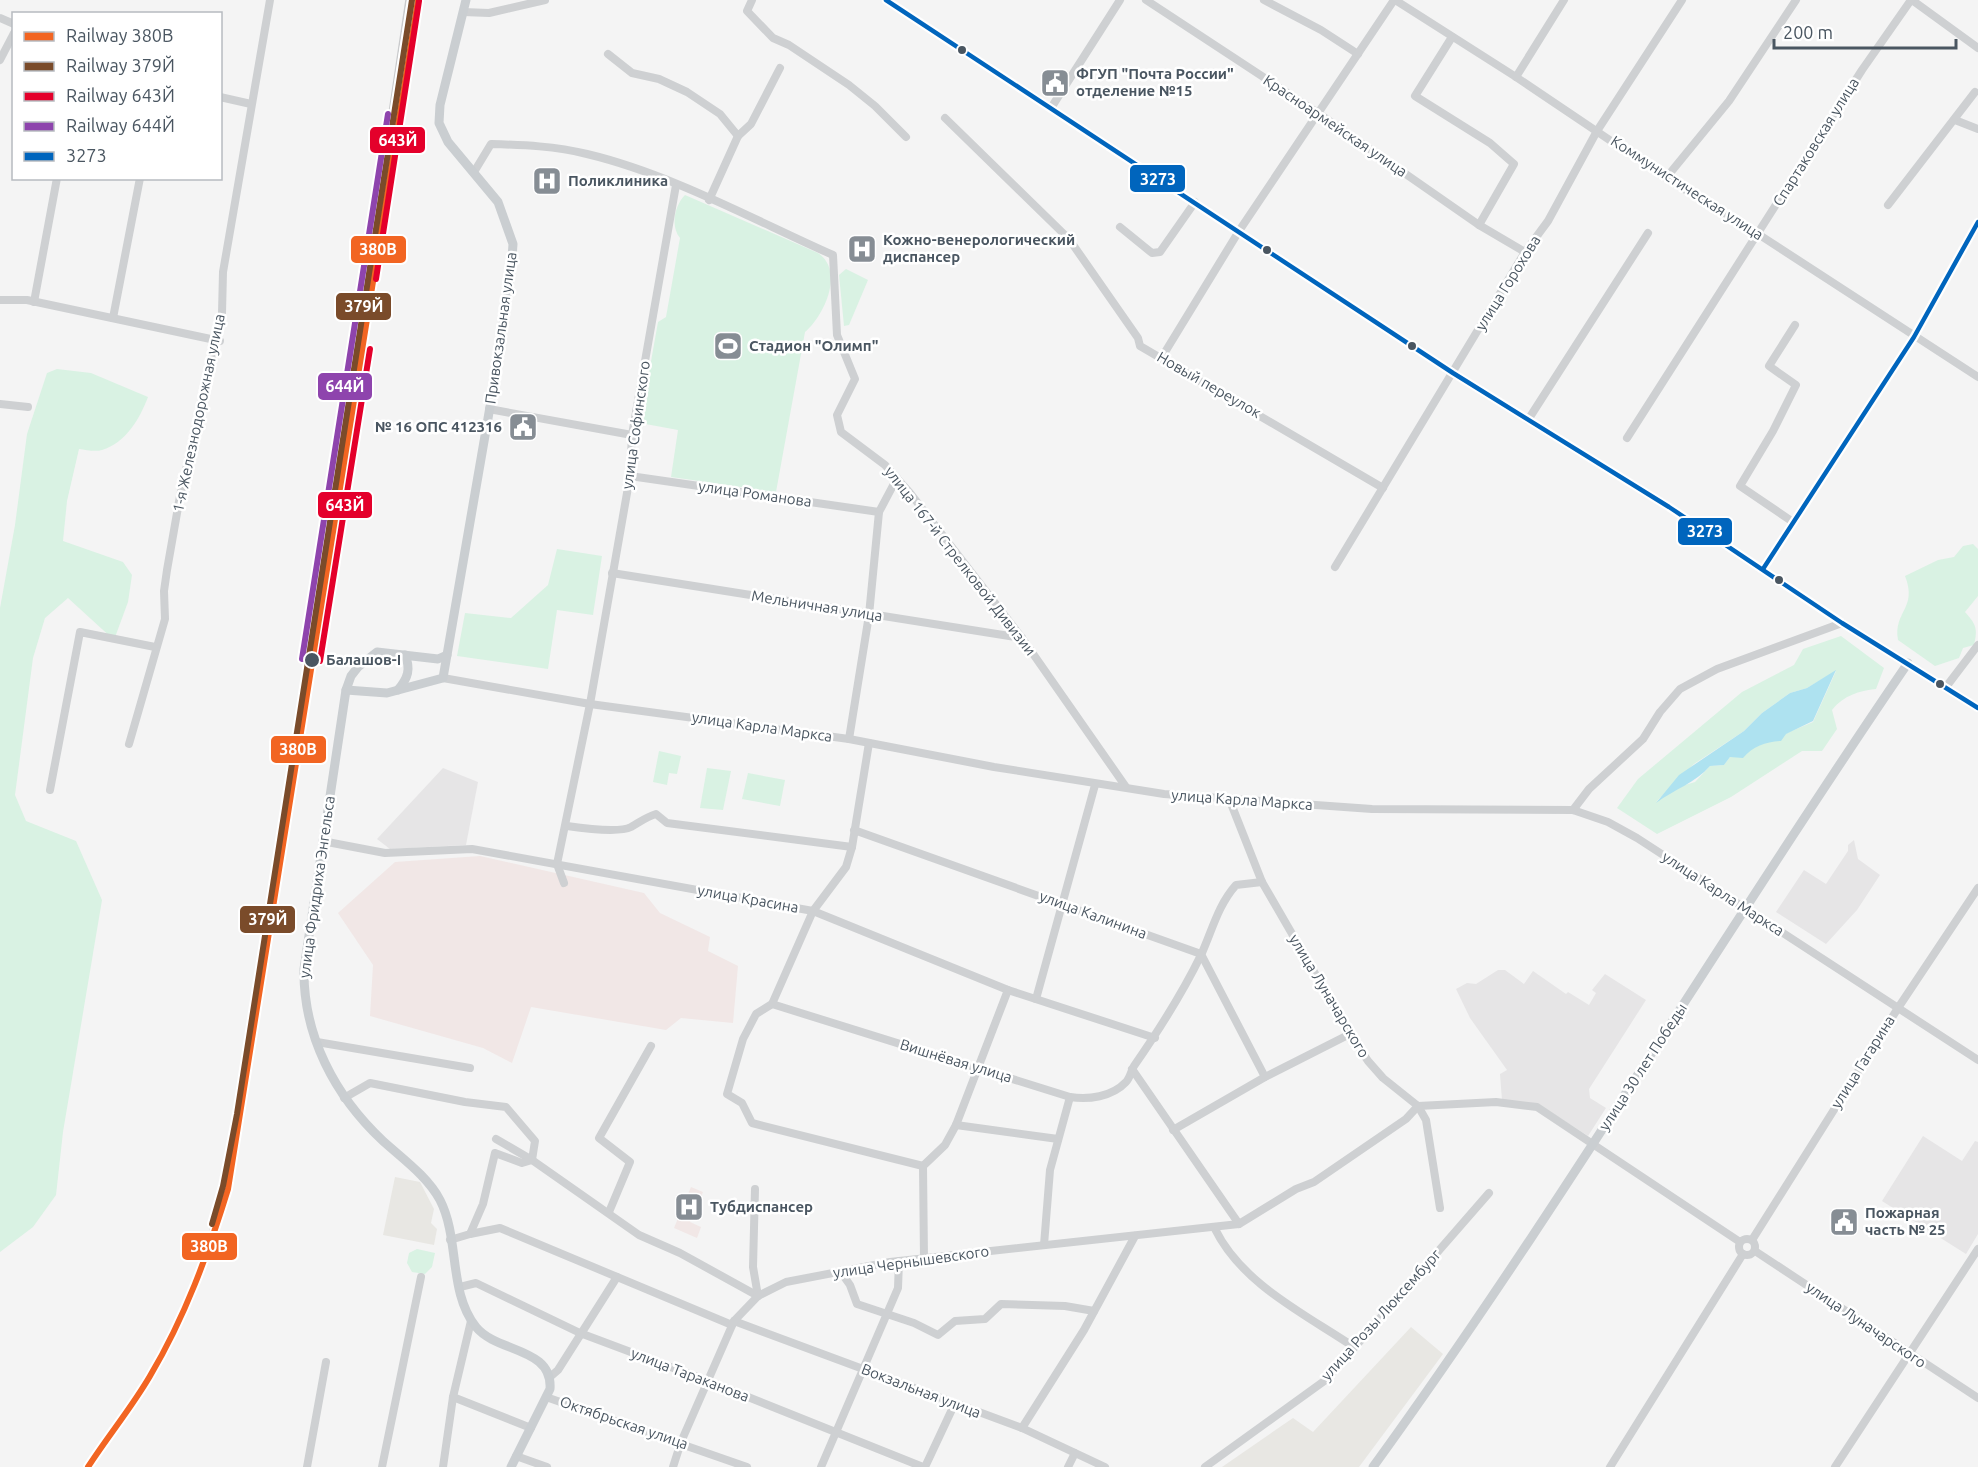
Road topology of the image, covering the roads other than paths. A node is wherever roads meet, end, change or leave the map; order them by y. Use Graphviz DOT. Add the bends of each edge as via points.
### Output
graph roads {
  1 [pos="270,0"];
  2 [pos="466,0"];
  3 [pos="545,0"];
  4 [pos="752,0"];
  5 [pos="886,0"];
  6 [pos="1120,0"];
  7 [pos="1146,0"];
  8 [pos="1264,0"];
  9 [pos="1395,0"];
  10 [pos="1564,0"];
  11 [pos="1682,0"];
  12 [pos="1796,0"];
  13 [pos="1912,0"];
  14 [pos="464,12"];
  15 [pos="12,37"];
  16 [pos="1452,37"];
  17 [pos="1978,48"];
  18 [pos="608,54"];
  19 [pos="1358,54"];
  20 [pos="0,60"];
  21 [pos="780,68"];
  22 [pos="1516,76"];
  23 [pos="1975,92"];
  24 [pos="222,97"];
  25 [pos="251,104"];
  26 [pos="1051,108"];
  27 [pos="1318,113"];
  28 [pos="945,118"];
  29 [pos="1954,120"];
  30 [pos="1978,129"];
  31 [pos="1597,131"];
  32 [pos="738,136"];
  33 [pos="906,136"];
  34 [pos="474,172"];
  35 [pos="1666,178"];
  36 [pos="57,180"];
  37 [pos="140,180"];
  38 [pos="676,185"];
  39 [pos="709,200"];
  40 [pos="1195,202"];
  41 [pos="1888,205"];
  42 [pos="1978,222"];
  43 [pos="1479,225"];
  44 [pos="1120,227"];
  45 [pos="1239,231"];
  46 [pos="1648,233"];
  47 [pos="1758,234"];
  48 [pos="1525,252"];
  49 [pos="0,300"];
  50 [pos="34,302"];
  51 [pos="113,318"];
  52 [pos="1795,325"];
  53 [pos="1914,337"];
  54 [pos="217,340"];
  55 [pos="1162,357"];
  56 [pos="1454,373"];
  57 [pos="1978,377"];
  58 [pos="0,404"];
  59 [pos="28,407"];
  60 [pos="489,409"];
  61 [pos="1527,420"];
  62 [pos="632,435"];
  63 [pos="1627,438"];
  64 [pos="630,476"];
  65 [pos="897,478"];
  66 [pos="1383,488"];
  67 [pos="879,512"];
  68 [pos="1793,522"];
  69 [pos="1335,567"];
  70 [pos="1763,569"];
  71 [pos="612,573"];
  72 [pos="869,615"];
  73 [pos="1842,623"];
  74 [pos="1022,638"];
  75 [pos="1978,645"];
  76 [pos="155,647"];
  77 [pos="405,655"];
  78 [pos="447,655"];
  79 [pos="1908,663"];
  80 [pos="443,678"];
  81 [pos="1946,687"];
  82 [pos="346,690"];
  83 [pos="398,690"];
  84 [pos="590,704"];
  85 [pos="1978,708"];
  86 [pos="849,739"];
  87 [pos="869,743"];
  88 [pos="129,744"];
  89 [pos="1095,785"];
  90 [pos="1126,787"];
  91 [pos="50,790"];
  92 [pos="1230,801"];
  93 [pos="1573,810"];
  94 [pos="567,826"];
  95 [pos="855,830"];
  96 [pos="322,841"];
  97 [pos="852,847"];
  98 [pos="557,864"];
  99 [pos="1262,882"];
  100 [pos="564,883"];
  101 [pos="1978,888"];
  102 [pos="1064,903"];
  103 [pos="1745,908"];
  104 [pos="813,911"];
  105 [pos="1201,954"];
  106 [pos="1008,990"];
  107 [pos="1036,999"];
  108 [pos="772,1004"];
  109 [pos="1898,1008"];
  110 [pos="1350,1034"];
  111 [pos="1155,1038"];
  112 [pos="317,1042"];
  113 [pos="651,1046"];
  114 [pos="1978,1060"];
  115 [pos="470,1068"];
  116 [pos="977,1068"];
  117 [pos="1132,1069"];
  118 [pos="1265,1077"];
  119 [pos="1070,1097"];
  120 [pos="344,1098"];
  121 [pos="1418,1106"];
  122 [pos="956,1125"];
  123 [pos="1173,1130"];
  124 [pos="1058,1139"];
  125 [pos="496,1140"];
  126 [pos="1594,1143"];
  127 [pos="532,1160"];
  128 [pos="923,1166"];
  129 [pos="755,1189"];
  130 [pos="1489,1193"];
  131 [pos="1440,1208"];
  132 [pos="609,1212"];
  133 [pos="1239,1224"];
  134 [pos="1215,1229"];
  135 [pos="470,1234"];
  136 [pos="1135,1236"];
  137 [pos="450,1240"];
  138 [pos="1752,1240"];
  139 [pos="1740,1242"];
  140 [pos="1044,1245"];
  141 [pos="1978,1249"];
  142 [pos="1755,1251"];
  143 [pos="1743,1254"];
  144 [pos="924,1258"];
  145 [pos="899,1261"];
  146 [pos="840,1271"];
  147 [pos="421,1277"];
  148 [pos="617,1277"];
  149 [pos="460,1287"];
  150 [pos="758,1296"];
  151 [pos="1094,1311"];
  152 [pos="887,1314"];
  153 [pos="471,1321"];
  154 [pos="733,1323"];
  155 [pos="580,1333"];
  156 [pos="1354,1347"];
  157 [pos="1908,1354"];
  158 [pos="326,1362"];
  159 [pos="863,1369"];
  160 [pos="550,1377"];
  161 [pos="708,1381"];
  162 [pos="453,1397"];
  163 [pos="546,1397"];
  164 [pos="1978,1398"];
  165 [pos="955,1403"];
  166 [pos="531,1428"];
  167 [pos="1022,1428"];
  168 [pos="837,1432"];
  169 [pos="681,1442"];
  170 [pos="1075,1453"];
  171 [pos="516,1456"];
  172 [pos="307,1467"];
  173 [pos="382,1467"];
  174 [pos="443,1467"];
  175 [pos="511,1467"];
  176 [pos="547,1467"];
  177 [pos="673,1467"];
  178 [pos="747,1467"];
  179 [pos="821,1467"];
  180 [pos="924,1467"];
  181 [pos="1068,1467"];
  182 [pos="1105,1467"];
  183 [pos="1205,1467"];
  184 [pos="1373,1467"];
  185 [pos="1610,1467"];
  186 [pos="1835,1467"];
  1 -- 25 [label="street, 1-я Железнодорожная улица"];
  2 -- 14 [label="main road, Привокзальная улица"];
  3 -- 14 [label="street" via="489,13"];
  4 -- 33 [label="street" via="747,11 773,38 849,85"];
  5 -- 26 [label="street"];
  6 -- 26 [label="street"];
  7 -- 27 [label="street, Красноармейская улица"];
  8 -- 19 [label="street"];
  9 -- 16 [label="street, Коммунистическая улица"];
  9 -- 19 [label="street"];
  10 -- 22 [label="street"];
  11 -- 31 [label="street, улица Горохова"];
  12 -- 35 [label="street" via="1729,102"];
  13 -- 17 [label="street"];
  13 -- 47 [label="street, Спартаковская улица" via="1862,70"];
  14 -- 34 [label="main road, Привокзальная улица" via="439,123 448,142"];
  15 -- 20 [label="street"];
  16 -- 22 [label="street, Коммунистическая улица"];
  16 -- 43 [label="street" via="1415,96 1490,143 1514,165"];
  18 -- 32 [label="street" via="632,73 659,79 687,92 720,114"];
  19 -- 27 [label="street"];
  21 -- 32 [label="street" via="751,124"];
  22 -- 31 [label="street, Коммунистическая улица"];
  23 -- 29 [label="street"];
  24 -- 25 [label="street"];
  25 -- 54 [label="street, 1-я Железнодорожная улица" via="223,272"];
  26 -- 40 [label="street"];
  27 -- 43 [label="street, Красноармейская улица"];
  27 -- 45 [label="street"];
  28 -- 55 [label="street, Новый переулок" via="1069,239 1140,346"];
  29 -- 30 [label="street"];
  29 -- 41 [label="street"];
  31 -- 35 [label="street, Коммунистическая улица"];
  31 -- 48 [label="street, улица Горохова" via="1548,221"];
  32 -- 39 [label="street"];
  34 -- 38 [label="street" via="491,144 538,145 596,156"];
  34 -- 60 [label="main road, Привокзальная улица" via="498,202 513,244"];
  35 -- 47 [label="street, Коммунистическая улица"];
  36 -- 50 [label="street"];
  37 -- 51 [label="street"];
  38 -- 39 [label="street, улица 167-й Стрелковой Дивизии"];
  38 -- 62 [label="street, улица Софинского"];
  39 -- 65 [label="street, улица 167-й Стрелковой Дивизии" via="833,255 837,335 855,379 837,415 841,432"];
  40 -- 44 [label="street" via="1160,252 1152,254"];
  40 -- 45 [label="street"];
  42 -- 53 [label="street"];
  43 -- 48 [label="street, Красноармейская улица"];
  45 -- 55 [label="street"];
  45 -- 56 [label="street"];
  46 -- 61 [label="street"];
  47 -- 53 [label="street, Коммунистическая улица"];
  47 -- 63 [label="street, Спартаковская улица"];
  48 -- 56 [label="street, улица Горохова"];
  49 -- 50 [label="street"];
  50 -- 51 [label="street"];
  51 -- 54 [label="street"];
  52 -- 68 [label="street" via="1769,366 1796,385 1740,486"];
  53 -- 57 [label="street, Коммунистическая улица"];
  53 -- 68 [label="street"];
  54 -- 76 [label="street, 1-я Железнодорожная улица" via="166,570 165,619"];
  55 -- 66 [label="street, Новый переулок"];
  56 -- 61 [label="street"];
  56 -- 66 [label="street, улица Горохова"];
  58 -- 59 [label="street"];
  60 -- 62 [label="street"];
  60 -- 78 [label="main road, Привокзальная улица"];
  61 -- 70 [label="street"];
  62 -- 64 [label="street, улица Софинского"];
  64 -- 67 [label="street, улица Романова"];
  64 -- 71 [label="street, улица Софинского"];
  65 -- 67 [label="street"];
  65 -- 74 [label="street, улица 167-й Стрелковой Дивизии"];
  66 -- 69 [label="street, улица Горохова"];
  67 -- 72 [label="street"];
  68 -- 70 [label="street"];
  70 -- 73 [label="street"];
  71 -- 72 [label="street, Мельничная улица"];
  71 -- 84 [label="street, улица Софинского"];
  72 -- 74 [label="street, Мельничная улица"];
  72 -- 86 [label="street"];
  73 -- 79 [label="street"];
  73 -- 93 [label="street" via="1717,669 1680,689 1643,739 1589,789"];
  74 -- 90 [label="street, улица 167-й Стрелковой Дивизии"];
  75 -- 81 [label="street"];
  76 -- 88 [label="street, 1-я Железнодорожная улица"];
  76 -- 91 [label="street" via="80,632"];
  77 -- 78 [label="main road" via="438,659"];
  77 -- 82 [label="main road" via="377,652 368,656 351,676"];
  77 -- 83 [label="main road" via="410,666 406,681"];
  78 -- 80 [label="main road, Привокзальная улица"];
  79 -- 81 [label="street"];
  79 -- 103 [label="main road, улица 30 лет Победы"];
  80 -- 83 [label="main road"];
  80 -- 84 [label="street, улица Карла Маркса"];
  81 -- 85 [label="street"];
  82 -- 83 [label="main road"];
  82 -- 96 [label="main road, улица Фридриха Энгельса"];
  84 -- 86 [label="street, улица Карла Маркса"];
  84 -- 94 [label="street, улица Софинского"];
  86 -- 87 [label="street, улица Карла Маркса"];
  87 -- 89 [label="street, улица Карла Маркса"];
  87 -- 95 [label="street"];
  89 -- 90 [label="street, улица Карла Маркса"];
  89 -- 102 [label="street"];
  90 -- 92 [label="street, улица Карла Маркса"];
  92 -- 93 [label="street, улица Карла Маркса" via="1372,809"];
  92 -- 99 [label="street, улица Луначарского"];
  93 -- 103 [label="street, улица Карла Маркса" via="1608,822 1637,838"];
  94 -- 97 [label="street" via="629,828 656,814 667,823"];
  94 -- 98 [label="street, улица Софинского"];
  95 -- 97 [label="street"];
  95 -- 102 [label="street, улица Калинина"];
  96 -- 98 [label="street, улица Красина" via="385,853 472,849"];
  96 -- 112 [label="main road, улица Фридриха Энгельса" via="304,969 306,1010"];
  97 -- 104 [label="street" via="846,867"];
  98 -- 100 [label="street"];
  98 -- 104 [label="street, улица Красина"];
  99 -- 105 [label="street, Вишнёвая улица" via="1236,885 1226,897"];
  99 -- 110 [label="street, улица Луначарского"];
  101 -- 109 [label="street, улица Гагарина"];
  102 -- 105 [label="street, улица Калинина"];
  102 -- 107 [label="street"];
  103 -- 109 [label="street, улица Карла Маркса"];
  103 -- 126 [label="main road, улица 30 лет Победы"];
  104 -- 106 [label="street, улица Красина"];
  104 -- 108 [label="street"];
  105 -- 111 [label="street, Вишнёвая улица"];
  105 -- 118 [label="street"];
  106 -- 107 [label="street, улица Красина"];
  106 -- 116 [label="street"];
  107 -- 111 [label="street, улица Красина"];
  108 -- 116 [label="street, Вишнёвая улица"];
  108 -- 128 [label="street" via="756,1014 743,1038 726,1094 742,1103 752,1123"];
  109 -- 114 [label="street, улица Карла Маркса"];
  109 -- 138 [label="street, улица Гагарина"];
  110 -- 118 [label="street"];
  110 -- 121 [label="street, улица Луначарского" via="1383,1078"];
  111 -- 117 [label="street, Вишнёвая улица"];
  112 -- 115 [label="street"];
  112 -- 120 [label="main road, улица Фридриха Энгельса"];
  113 -- 132 [label="street" via="599,1138 630,1162"];
  116 -- 119 [label="street, Вишнёвая улица"];
  116 -- 122 [label="street"];
  117 -- 119 [label="street, Вишнёвая улица" via="1126,1082 1112,1091 1086,1099"];
  117 -- 123 [label="street"];
  118 -- 123 [label="street"];
  119 -- 124 [label="street"];
  120 -- 127 [label="street" via="370,1083 506,1107 535,1141"];
  120 -- 137 [label="main road, улица Фридриха Энгельса" via="361,1120 432,1186 441,1203"];
  121 -- 126 [label="street" via="1496,1102 1537,1107"];
  121 -- 131 [label="street" via="1426,1120"];
  121 -- 133 [label="street, улица Чернышевского" via="1406,1119 1314,1182"];
  122 -- 124 [label="street"];
  122 -- 128 [label="street" via="945,1145"];
  123 -- 133 [label="street"];
  124 -- 140 [label="street" via="1050,1170"];
  125 -- 127 [label="street"];
  126 -- 139 [label="street"];
  126 -- 184 [label="main road, улица 30 лет Победы"];
  127 -- 132 [label="street"];
  127 -- 135 [label="street" via="522,1163 495,1153 483,1204"];
  128 -- 144 [label="street"];
  129 -- 150 [label="street" via="753,1267"];
  130 -- 156 [label="street, улица Розы Люксембург"];
  132 -- 150 [label="street" via="639,1235"];
  133 -- 134 [label="street, улица Чернышевского"];
  134 -- 136 [label="street, улица Чернышевского"];
  134 -- 156 [label="street" via="1236,1262"];
  135 -- 137 [label="street, Вокзальная улица"];
  135 -- 148 [label="street, Вокзальная улица" via="500,1228"];
  136 -- 140 [label="street, улица Чернышевского"];
  136 -- 151 [label="street"];
  137 -- 149 [label="main road, улица Фридриха Энгельса"];
  138 -- 139 [label="street"];
  138 -- 142 [label="street"];
  139 -- 143 [label="street"];
  140 -- 144 [label="street, улица Чернышевского"];
  141 -- 157 [label="street"];
  142 -- 143 [label="street"];
  142 -- 157 [label="street, улица Луначарского"];
  143 -- 185 [label="street"];
  144 -- 145 [label="street, улица Чернышевского"];
  145 -- 146 [label="street, улица Чернышевского"];
  145 -- 152 [label="street" via="898,1288"];
  146 -- 150 [label="street, улица Чернышевского" via="786,1282"];
  146 -- 152 [label="street" via="857,1304"];
  147 -- 173 [label="street"];
  148 -- 154 [label="street, Вокзальная улица"];
  148 -- 155 [label="street"];
  149 -- 153 [label="main road, улица Фридриха Энгельса"];
  149 -- 155 [label="street, улица Тараканова" via="476,1283"];
  150 -- 154 [label="street, улица Чернышевского"];
  151 -- 152 [label="street" via="1001,1304 985,1319 955,1321 938,1335"];
  151 -- 167 [label="street"];
  152 -- 159 [label="street"];
  153 -- 160 [label="main road, Октябрьская улица" via="492,1340 536,1359"];
  153 -- 162 [label="street"];
  154 -- 159 [label="street, Вокзальная улица"];
  154 -- 161 [label="street"];
  155 -- 160 [label="street"];
  155 -- 161 [label="street, улица Тараканова"];
  156 -- 183 [label="street, улица Розы Люксембург" via="1327,1379"];
  157 -- 164 [label="street, улица Луначарского"];
  157 -- 186 [label="street"];
  158 -- 172 [label="street"];
  159 -- 165 [label="street, Вокзальная улица"];
  159 -- 168 [label="street"];
  160 -- 163 [label="main road, Октябрьская улица"];
  161 -- 168 [label="street, улица Тараканова"];
  161 -- 169 [label="street"];
  162 -- 166 [label="street"];
  162 -- 174 [label="street"];
  163 -- 166 [label="main road"];
  163 -- 169 [label="street, Октябрьская улица"];
  165 -- 167 [label="street, Вокзальная улица"];
  165 -- 180 [label="street"];
  166 -- 171 [label="main road"];
  167 -- 170 [label="street, Вокзальная улица"];
  168 -- 179 [label="street"];
  168 -- 180 [label="street, улица Тараканова"];
  169 -- 177 [label="street"];
  169 -- 178 [label="street, Октябрьская улица"];
  170 -- 181 [label="street"];
  170 -- 182 [label="street, Вокзальная улица"];
  171 -- 175 [label="main road"];
  171 -- 176 [label="street"];
}
